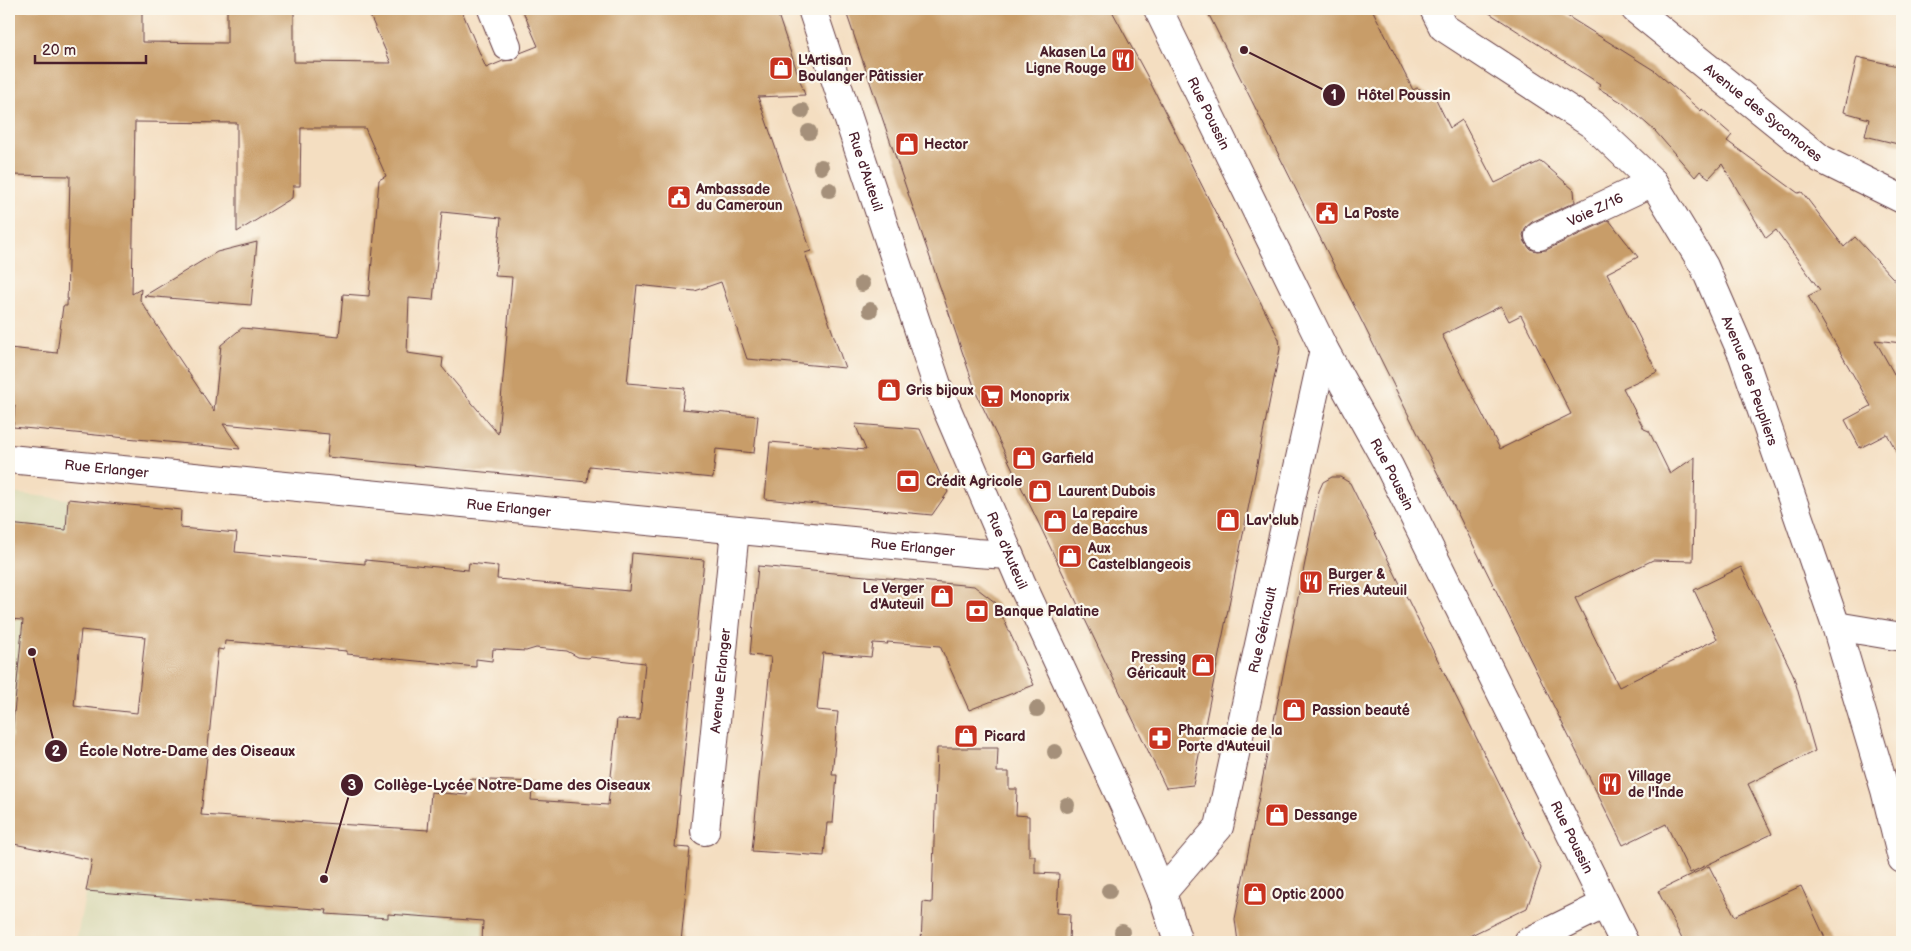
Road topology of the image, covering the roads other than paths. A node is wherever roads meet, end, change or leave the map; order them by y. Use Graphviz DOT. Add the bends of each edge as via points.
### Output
graph roads {
  1 [pos="492,9"];
  2 [pos="812,9"];
  3 [pos="1158,9"];
  4 [pos="1434,9"];
  5 [pos="1635,9"];
  6 [pos="507,46"];
  7 [pos="1653,182"];
  8 [pos="1902,199"];
  9 [pos="1539,236"];
  10 [pos="1324,349"];
  11 [pos="9,459"];
  12 [pos="735,530"];
  13 [pos="1009,555"];
  14 [pos="1836,626"];
  15 [pos="1902,637"];
  16 [pos="705,831"];
  17 [pos="1902,859"];
  18 [pos="1162,893"];
  19 [pos="1605,904"];
  20 [pos="1178,942"];
  21 [pos="1528,942"];
  22 [pos="1624,942"];
  1 -- 6 [label="street"];
  2 -- 13 [label="street, Rue d'Auteuil" via="939,391"];
  3 -- 10 [label="street, Rue Poussin"];
  4 -- 7 [label="street, Avenue des Peupliers" via="1444,28 1593,125"];
  5 -- 8 [label="street, Avenue des Sycomores" via="1821,159"];
  7 -- 9 [label="street, Voie Z/16"];
  7 -- 14 [label="street, Avenue des Peupliers" via="1704,266 1743,356"];
  10 -- 18 [label="street, Rue Géricault" via="1219,827"];
  10 -- 19 [label="street, Rue Poussin" via="1389,466"];
  11 -- 12 [label="street, Rue Erlanger"];
  12 -- 13 [label="street, Rue Erlanger"];
  12 -- 16 [label="street, Avenue Erlanger"];
  13 -- 18 [label="street, Rue d'Auteuil"];
  14 -- 15 [label="street"];
  14 -- 17 [label="street, Avenue des Peupliers"];
  18 -- 20 [label="street, Rue d'Auteuil"];
  19 -- 21 [label="street"];
  19 -- 22 [label="street, Rue Poussin"];
}
